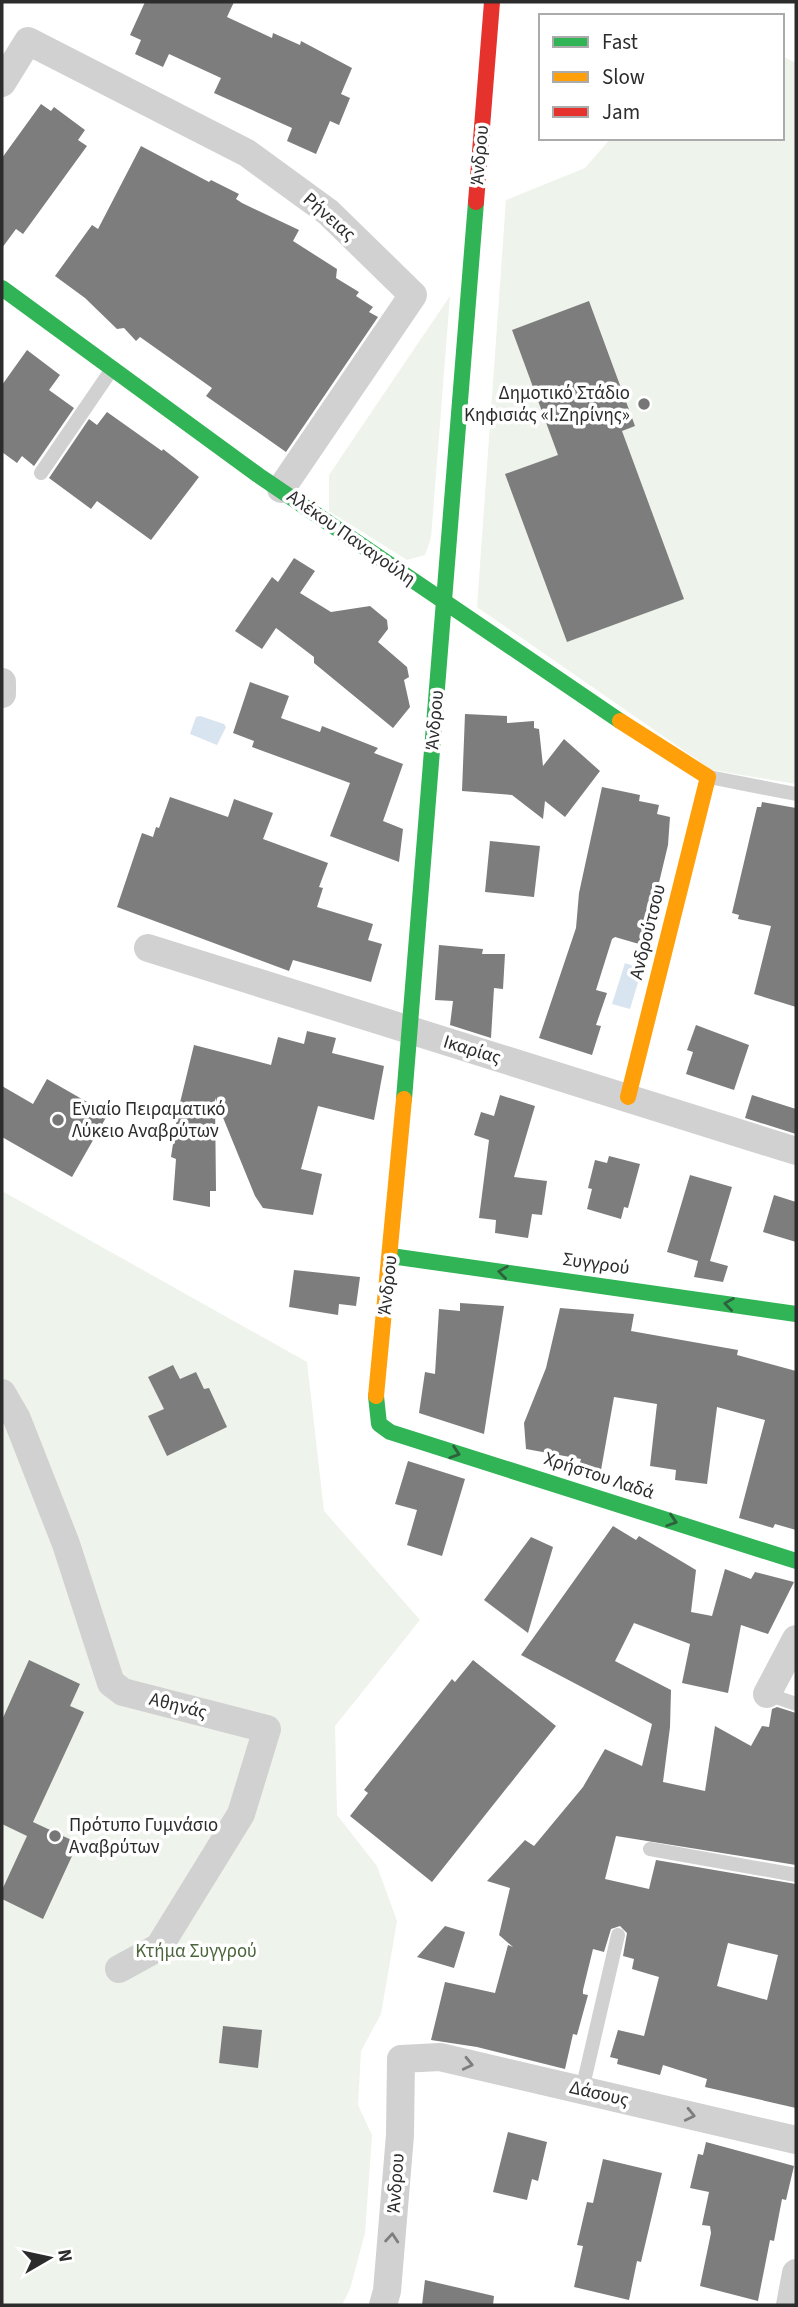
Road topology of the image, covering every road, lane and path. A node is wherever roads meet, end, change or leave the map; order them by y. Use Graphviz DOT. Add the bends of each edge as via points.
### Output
graph roads {
  1 [pos="492,2"];
  2 [pos="2,83"];
  3 [pos="2,288"];
  4 [pos="111,371"];
  5 [pos="41,473"];
  6 [pos="281,489"];
  7 [pos="444,605"];
  8 [pos="2,682"];
  9 [pos="2,694"];
  10 [pos="708,777"];
  11 [pos="796,794"];
  12 [pos="149,948"];
  13 [pos="409,1032"];
  14 [pos="628,1097"];
  15 [pos="796,1151"];
  16 [pos="391,1256"];
  17 [pos="796,1314"];
  18 [pos="2,1394"];
  19 [pos="390,1432"];
  20 [pos="796,1561"];
  21 [pos="796,1639"];
  22 [pos="767,1694"];
  23 [pos="796,1704"];
  24 [pos="650,1849"];
  25 [pos="796,1875"];
  26 [pos="618,1935"];
  27 [pos="119,1969"];
  28 [pos="401,2059"];
  29 [pos="582,2090"];
  30 [pos="796,2140"];
  31 [pos="796,2273"];
  32 [pos="383,2305"];
  33 [pos="790,2305"];
  1 -- 7 [label="main road, Άνδρου"];
  2 -- 6 [label="street, Ρήνειας" via="28,41 247,153 328,212 413,295"];
  3 -- 4 [label="main road, Αλέκου Παναγούλη"];
  4 -- 5 [label="lane"];
  4 -- 6 [label="main road, Αλέκου Παναγούλη"];
  6 -- 7 [label="main road, Αλέκου Παναγούλη"];
  7 -- 10 [label="main road, Αλέκου Παναγούλη"];
  7 -- 13 [label="main road, Άνδρου"];
  8 -- 9 [label="street"];
  10 -- 11 [label="lane"];
  10 -- 14 [label="main road, Ανδρούτσου"];
  12 -- 13 [label="street, Ικαρίας"];
  13 -- 14 [label="street, Ικαρίας"];
  13 -- 16 [label="main road, Άνδρου"];
  14 -- 15 [label="street, Ικαρίας"];
  17 -- 16 [label="main road, Συγγρού, one-way"];
  16 -- 19 [label="main road, Άνδρου" via="374,1407 379,1424"];
  18 -- 27 [label="street, Αθηνάς" via="18,1419 66,1544 111,1683 123,1692 267,1729 241,1814 156,1950"];
  19 -- 20 [label="main road, Χρήστου Λαδά, one-way"];
  21 -- 22 [label="street"];
  22 -- 23 [label="lane"];
  24 -- 25 [label="lane"];
  26 -- 29 [label="lane"];
  28 -- 29 [label="street, Δάσους, one-way" via="440,2057"];
  32 -- 28 [label="street, Άνδρου, one-way" via="396,2195"];
  29 -- 30 [label="street, Δάσους, one-way"];
  31 -- 33 [label="street"];
}
